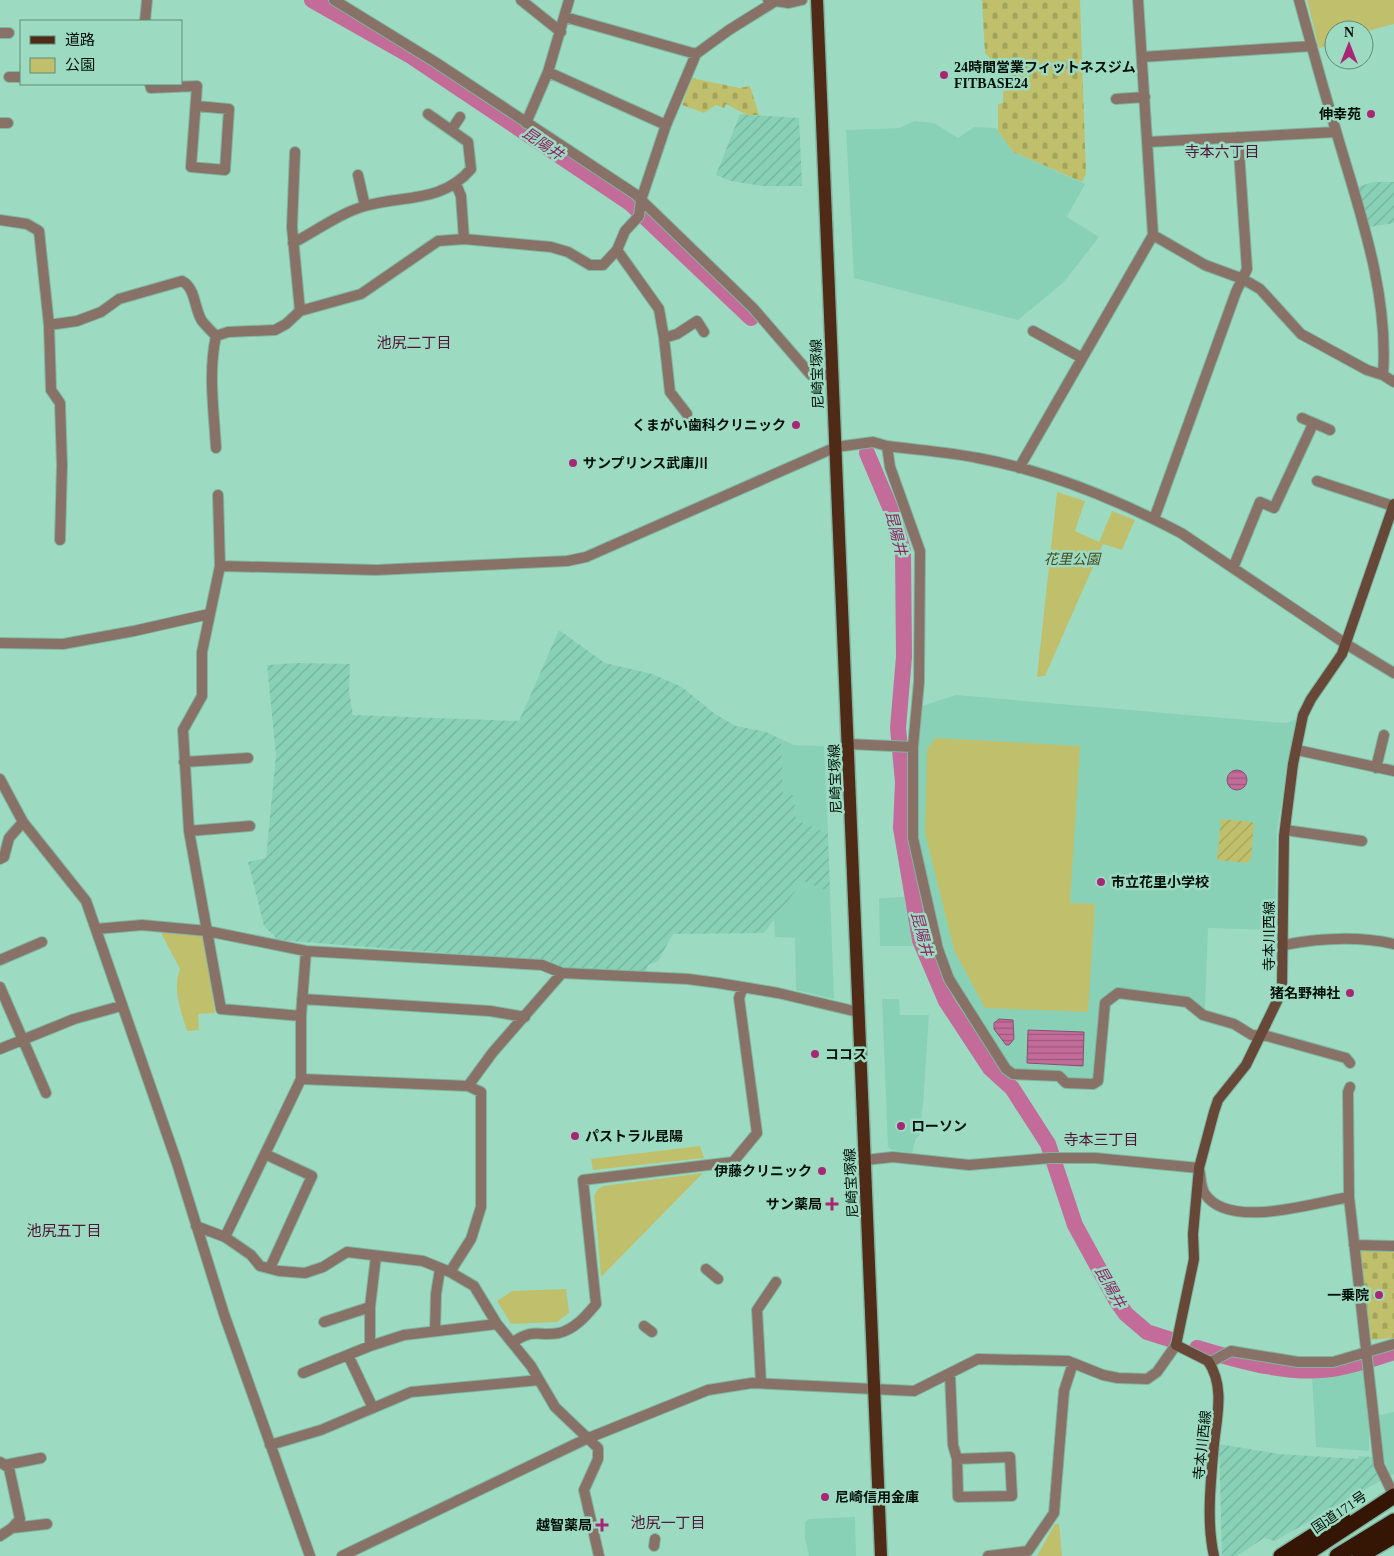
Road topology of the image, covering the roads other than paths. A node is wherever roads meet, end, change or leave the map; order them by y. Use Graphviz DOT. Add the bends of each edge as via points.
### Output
graph roads {
  1 [pos="147,0"];
  2 [pos="334,0"];
  3 [pos="521,0"];
  4 [pos="569,0"];
  5 [pos="802,0"];
  6 [pos="817,0"];
  7 [pos="1138,0"];
  8 [pos="1299,0"];
  9 [pos="770,1"];
  10 [pos="565,17"];
  11 [pos="145,20"];
  12 [pos="561,32"];
  13 [pos="1312,46"];
  14 [pos="696,54"];
  15 [pos="1142,57"];
  16 [pos="548,72"];
  17 [pos="9,77"];
  18 [pos="20,77"];
  19 [pos="150,85"];
  20 [pos="1145,97"];
  21 [pos="1116,98"];
  22 [pos="196,106"];
  23 [pos="428,114"];
  24 [pos="460,116"];
  25 [pos="526,123"];
  26 [pos="666,125"];
  27 [pos="452,129"];
  28 [pos="1336,132"];
  29 [pos="1238,137"];
  30 [pos="1148,142"];
  31 [pos="295,152"];
  32 [pos="358,175"];
  33 [pos="456,184"];
  34 [pos="641,200"];
  35 [pos="365,206"];
  36 [pos="0,220"];
  37 [pos="1154,235"];
  38 [pos="464,239"];
  39 [pos="293,243"];
  40 [pos="617,250"];
  41 [pos="1243,279"];
  42 [pos="300,311"];
  43 [pos="49,325"];
  44 [pos="1034,331"];
  45 [pos="704,332"];
  46 [pos="216,336"];
  47 [pos="664,338"];
  48 [pos="1082,358"];
  49 [pos="832,375"];
  50 [pos="1383,375"];
  51 [pos="1394,382"];
  52 [pos="687,414"];
  53 [pos="1302,418"];
  54 [pos="1313,424"];
  55 [pos="1330,430"];
  56 [pos="887,446"];
  57 [pos="836,447"];
  58 [pos="216,448"];
  59 [pos="1019,468"];
  60 [pos="1317,482"];
  61 [pos="218,495"];
  62 [pos="1394,505"];
  63 [pos="1154,519"];
  64 [pos="60,540"];
  65 [pos="220,566"];
  66 [pos="1233,568"];
  67 [pos="209,614"];
  68 [pos="0,643"];
  69 [pos="1346,644"];
  70 [pos="1394,673"];
  71 [pos="1384,734"];
  72 [pos="848,744"];
  73 [pos="912,747"];
  74 [pos="1297,750"];
  75 [pos="248,758"];
  76 [pos="184,762"];
  77 [pos="1376,768"];
  78 [pos="1394,772"];
  79 [pos="0,779"];
  80 [pos="23,822"];
  81 [pos="250,826"];
  82 [pos="1286,830"];
  83 [pos="189,831"];
  84 [pos="1362,841"];
  85 [pos="0,859"];
  86 [pos="96,929"];
  87 [pos="207,931"];
  88 [pos="42,942"];
  89 [pos="1394,944"];
  90 [pos="1284,945"];
  91 [pos="306,951"];
  92 [pos="0,960"];
  93 [pos="562,973"];
  94 [pos="0,987"];
  95 [pos="743,987"];
  96 [pos="302,1000"];
  97 [pos="121,1006"];
  98 [pos="858,1012"];
  99 [pos="301,1016"];
  100 [pos="525,1017"];
  101 [pos="1259,1035"];
  102 [pos="23,1040"];
  103 [pos="0,1050"];
  104 [pos="1350,1063"];
  105 [pos="301,1079"];
  106 [pos="468,1086"];
  107 [pos="1350,1087"];
  108 [pos="46,1093"];
  109 [pos="265,1154"];
  110 [pos="865,1160"];
  111 [pos="1199,1168"];
  112 [pos="1348,1197"];
  113 [pos="196,1226"];
  114 [pos="225,1238"];
  115 [pos="1354,1245"];
  116 [pos="1394,1246"];
  117 [pos="376,1256"];
  118 [pos="270,1268"];
  119 [pos="706,1269"];
  120 [pos="445,1270"];
  121 [pos="718,1279"];
  122 [pos="776,1282"];
  123 [pos="370,1307"];
  124 [pos="324,1322"];
  125 [pos="497,1324"];
  126 [pos="435,1330"];
  127 [pos="513,1342"];
  128 [pos="1176,1344"];
  129 [pos="1394,1344"];
  130 [pos="370,1346"];
  131 [pos="1367,1353"];
  132 [pos="348,1355"];
  133 [pos="1212,1361"];
  134 [pos="1073,1362"];
  135 [pos="303,1373"];
  136 [pos="950,1375"];
  137 [pos="539,1380"];
  138 [pos="761,1383"];
  139 [pos="874,1389"];
  140 [pos="374,1408"];
  141 [pos="586,1439"];
  142 [pos="270,1445"];
  143 [pos="41,1458"];
  144 [pos="957,1459"];
  145 [pos="3,1463"];
  146 [pos="1394,1496"];
  147 [pos="1371,1510"];
  148 [pos="47,1524"];
  149 [pos="12,1528"];
  150 [pos="1392,1529"];
  151 [pos="0,1536"];
  152 [pos="1353,1555"];
  153 [pos="310,1556"];
  154 [pos="342,1556"];
  155 [pos="599,1556"];
  156 [pos="881,1556"];
  157 [pos="988,1556"];
  158 [pos="1214,1556"];
  159 [pos="1281,1556"];
  160 [pos="1303,1556"];
  161 [pos="1337,1556"];
  1 -- 11 [label="street"];
  2 -- 25 [label="street"];
  3 -- 12 [label="street"];
  4 -- 10 [label="street"];
  5 -- 9 [label="street" via="789,3"];
  6 -- 49 [label="main road, 尼崎宝塚線"];
  7 -- 15 [label="street"];
  8 -- 13 [label="street"];
  9 -- 14 [label="street"];
  10 -- 12 [label="street"];
  10 -- 14 [label="street"];
  12 -- 16 [label="street"];
  13 -- 15 [label="street"];
  13 -- 28 [label="street"];
  14 -- 26 [label="street"];
  15 -- 20 [label="street"];
  16 -- 25 [label="street"];
  16 -- 26 [label="street"];
  17 -- 18 [label="street"];
  19 -- 22 [label="street" via="151,88 197,86"];
  20 -- 21 [label="street"];
  20 -- 30 [label="street"];
  22 -- 22 [label="street" via="191,167 225,170 229,109"];
  23 -- 27 [label="street"];
  24 -- 27 [label="street"];
  25 -- 34 [label="street"];
  26 -- 34 [label="street"];
  27 -- 33 [label="street" via="468,142 471,169"];
  28 -- 29 [label="street"];
  28 -- 50 [label="street" via="1366,230 1379,296 1385,347"];
  29 -- 30 [label="street"];
  29 -- 41 [label="street" via="1247,269"];
  30 -- 37 [label="street"];
  31 -- 39 [label="street"];
  32 -- 35 [label="street"];
  33 -- 35 [label="street" via="434,194"];
  33 -- 38 [label="street" via="461,196"];
  34 -- 40 [label="street" via="639,216 625,231"];
  34 -- 49 [label="street" via="753,308 811,375"];
  35 -- 39 [label="street"];
  36 -- 43 [label="street" via="27,224 38,231"];
  37 -- 41 [label="street" via="1205,265"];
  37 -- 48 [label="street"];
  38 -- 40 [label="street" via="551,247 568,252 590,265 603,265"];
  38 -- 42 [label="street" via="438,241 361,294"];
  39 -- 42 [label="street"];
  40 -- 47 [label="street" via="659,309"];
  41 -- 50 [label="street" via="1260,289 1301,334 1367,370"];
  41 -- 63 [label="street"];
  42 -- 46 [label="street" via="275,330 228,332"];
  43 -- 46 [label="street" via="77,322 119,299 182,281 187,283 195,298 201,320"];
  43 -- 64 [label="street" via="51,390 60,404"];
  44 -- 48 [label="street"];
  45 -- 47 [label="street" via="697,321"];
  46 -- 58 [label="street" via="213,347"];
  47 -- 52 [label="street" via="670,398"];
  48 -- 59 [label="street"];
  49 -- 57 [label="main road, 尼崎宝塚線"];
  50 -- 51 [label="street"];
  53 -- 54 [label="street"];
  54 -- 55 [label="street"];
  54 -- 66 [label="street" via="1279,510 1260,502"];
  56 -- 57 [label="street" via="873,442"];
  56 -- 59 [label="street" via="976,457"];
  56 -- 73 [label="street" via="890,467 920,551 919,682"];
  57 -- 65 [label="street" via="586,557 376,570"];
  57 -- 72 [label="main road, 尼崎宝塚線"];
  59 -- 63 [label="street"];
  60 -- 62 [label="street"];
  61 -- 65 [label="street"];
  62 -- 69 [label="main road, 寺本川西線"];
  63 -- 66 [label="street"];
  65 -- 67 [label="street"];
  66 -- 69 [label="street"];
  67 -- 68 [label="street" via="72,642"];
  67 -- 76 [label="street" via="202,652 202,696 183,730"];
  69 -- 70 [label="street"];
  69 -- 74 [label="main road, 寺本川西線" via="1303,715"];
  71 -- 77 [label="street"];
  72 -- 73 [label="street"];
  72 -- 98 [label="main road, 尼崎宝塚線"];
  73 -- 101 [label="street" via="913,838 938,949 949,979 1012,1074 1059,1076 1066,1083 1098,1082 1105,1003 1118,993 1187,1002 1203,1015"];
  74 -- 77 [label="street"];
  74 -- 82 [label="main road, 寺本川西線"];
  75 -- 76 [label="street"];
  76 -- 83 [label="street"];
  77 -- 78 [label="street"];
  79 -- 80 [label="street"];
  80 -- 85 [label="street" via="9,838 4,857"];
  80 -- 86 [label="street" via="86,901"];
  81 -- 83 [label="street"];
  82 -- 84 [label="street"];
  82 -- 90 [label="main road, 寺本川西線"];
  83 -- 87 [label="street"];
  86 -- 87 [label="street" via="142,925"];
  86 -- 97 [label="street"];
  87 -- 91 [label="street"];
  87 -- 99 [label="street" via="221,1009"];
  88 -- 92 [label="street"];
  89 -- 90 [label="street" via="1369,939"];
  90 -- 101 [label="main road, 寺本川西線" via="1280,995"];
  91 -- 93 [label="street" via="542,965"];
  91 -- 96 [label="street"];
  93 -- 95 [label="street" via="688,979"];
  93 -- 100 [label="street"];
  94 -- 102 [label="street"];
  95 -- 98 [label="street"];
  95 -- 127 [label="street" via="739,998 757,1133 733,1162 583,1180 596,1304 583,1320 560,1333 527,1333"];
  96 -- 99 [label="street"];
  96 -- 100 [label="street" via="490,1011"];
  97 -- 102 [label="street" via="74,1018"];
  97 -- 113 [label="street"];
  98 -- 110 [label="main road, 尼崎宝塚線"];
  99 -- 105 [label="street"];
  100 -- 106 [label="street"];
  101 -- 104 [label="street" via="1346,1058"];
  101 -- 111 [label="main road, 寺本川西線" via="1246,1065 1218,1100"];
  102 -- 103 [label="street"];
  102 -- 108 [label="street"];
  105 -- 106 [label="street"];
  105 -- 109 [label="street"];
  106 -- 120 [label="street" via="481,1092 481,1207 471,1239"];
  107 -- 112 [label="street"];
  109 -- 114 [label="street"];
  109 -- 118 [label="street" via="312,1176"];
  110 -- 111 [label="street" via="893,1157 969,1165 1095,1158"];
  110 -- 139 [label="main road, 尼崎宝塚線"];
  111 -- 112 [label="street" via="1203,1192 1211,1202 1243,1213"];
  111 -- 128 [label="main road, 寺本川西線" via="1194,1259"];
  112 -- 115 [label="street"];
  113 -- 114 [label="street"];
  113 -- 142 [label="street"];
  114 -- 118 [label="street" via="251,1255 260,1266"];
  115 -- 116 [label="street"];
  115 -- 131 [label="street"];
  117 -- 118 [label="street" via="347,1252 305,1273"];
  117 -- 120 [label="street" via="423,1261"];
  117 -- 123 [label="street"];
  119 -- 121 [label="street"];
  120 -- 125 [label="street" via="474,1286"];
  120 -- 126 [label="street" via="436,1294"];
  122 -- 138 [label="street" via="757,1310"];
  123 -- 124 [label="street"];
  123 -- 130 [label="street"];
  125 -- 126 [label="street"];
  125 -- 127 [label="street"];
  126 -- 130 [label="street" via="404,1334"];
  127 -- 137 [label="street"];
  128 -- 133 [label="main road"];
  128 -- 134 [label="street" via="1147,1380 1103,1375"];
  129 -- 131 [label="street"];
  130 -- 132 [label="street"];
  131 -- 133 [label="street" via="1333,1362 1298,1362 1228,1352"];
  131 -- 146 [label="street" via="1379,1465"];
  132 -- 135 [label="street"];
  132 -- 140 [label="street"];
  133 -- 158 [label="main road, 寺本川西線" via="1220,1406 1210,1511"];
  134 -- 136 [label="street" via="978,1359"];
  134 -- 157 [label="street" via="1064,1391 1054,1513 1028,1550"];
  136 -- 139 [label="street" via="914,1391"];
  136 -- 144 [label="street" via="953,1445"];
  137 -- 140 [label="street" via="411,1392"];
  137 -- 141 [label="street" via="555,1407"];
  138 -- 139 [label="street"];
  138 -- 141 [label="street" via="708,1390"];
  139 -- 156 [label="main road, 尼崎宝塚線"];
  140 -- 142 [label="street" via="321,1430"];
  141 -- 154 [label="street"];
  141 -- 155 [label="street" via="599,1451 584,1490"];
  142 -- 153 [label="street"];
  143 -- 145 [label="street"];
  144 -- 144 [label="street" via="1010,1458 1012,1496 958,1497"];
  145 -- 149 [label="street" via="9,1468 20,1518"];
  146 -- 147 [label="highway, 国道171号"];
  147 -- 159 [label="highway" via="1325,1528"];
  147 -- 160 [label="highway, 国道171号"];
  148 -- 149 [label="street"];
  149 -- 151 [label="street"];
  150 -- 152 [label="highway"];
  150 -- 161 [label="highway"];
}
